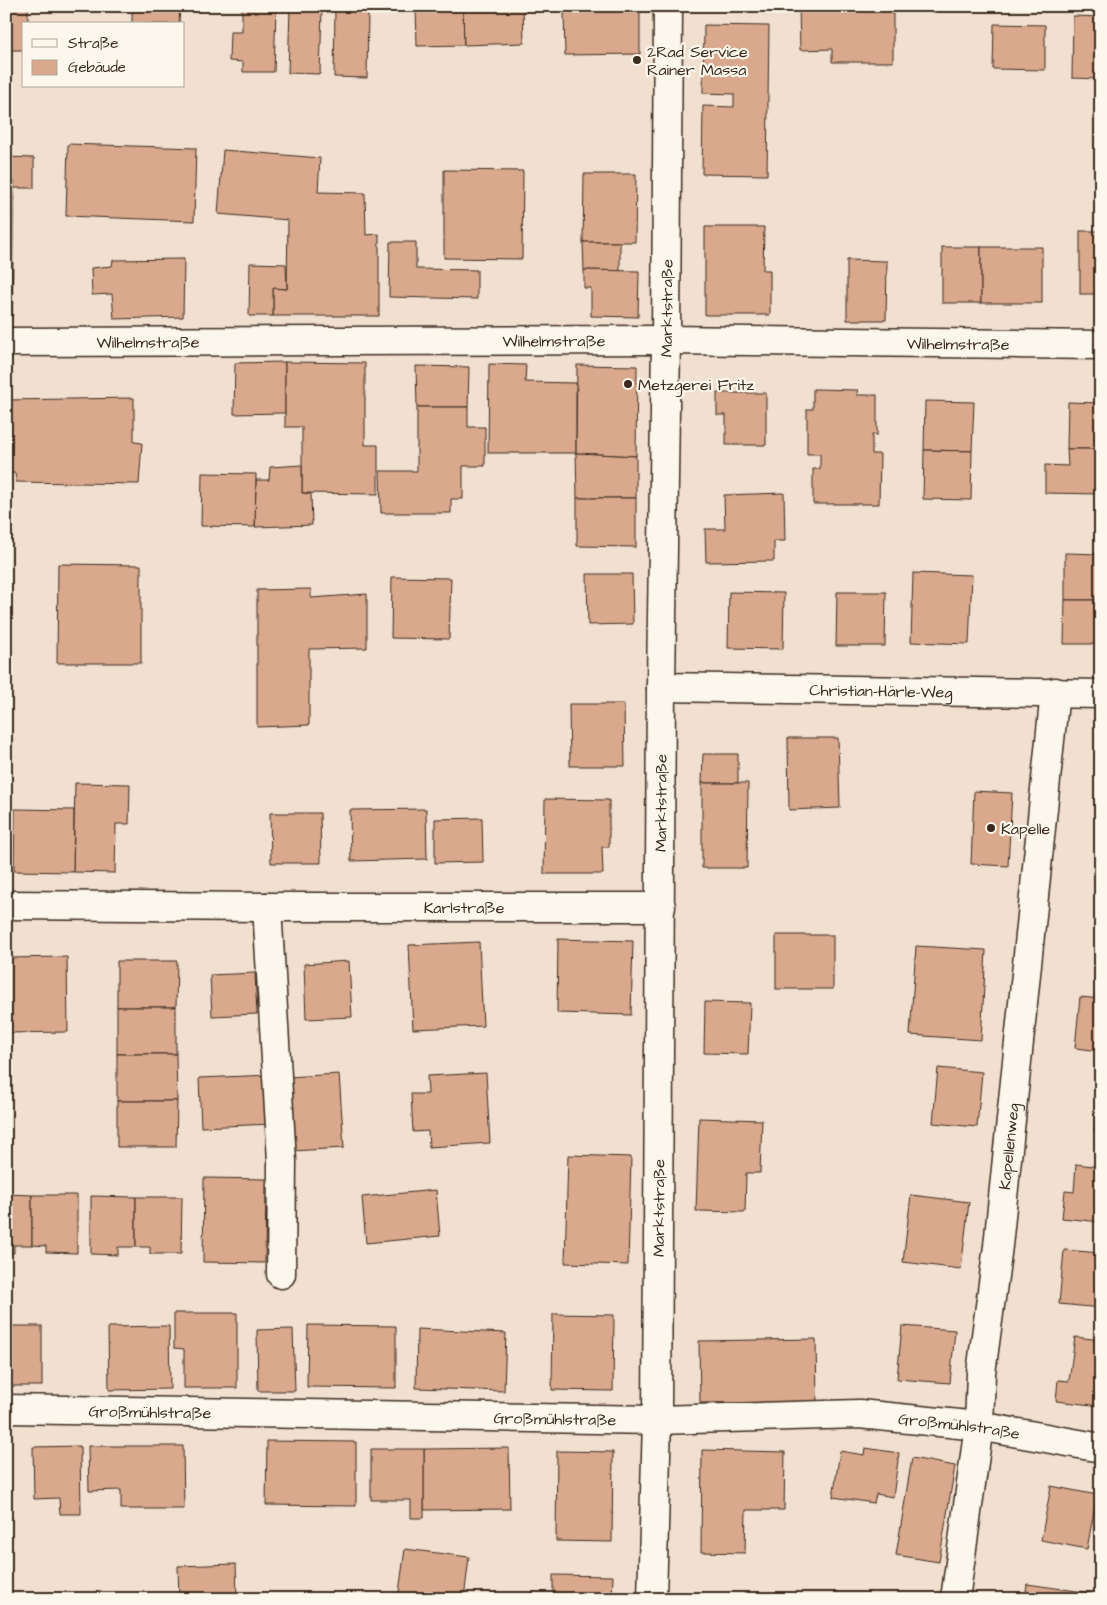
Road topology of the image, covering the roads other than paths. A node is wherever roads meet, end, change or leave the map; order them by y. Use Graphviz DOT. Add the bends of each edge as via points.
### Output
graph roads {
  1 [pos="668,6"];
  2 [pos="666,340"];
  3 [pos="6,342"];
  4 [pos="1101,345"];
  5 [pos="661,686"];
  6 [pos="1055,692"];
  7 [pos="1101,694"];
  8 [pos="6,905"];
  9 [pos="267,907"];
  10 [pos="661,907"];
  11 [pos="281,1274"];
  12 [pos="6,1409"];
  13 [pos="657,1420"];
  14 [pos="979,1426"];
  15 [pos="1101,1448"];
  16 [pos="652,1599"];
  17 [pos="955,1599"];
  1 -- 2 [label="street, Marktstraße"];
  2 -- 3 [label="street, Wilhelmstraße"];
  2 -- 4 [label="street, Wilhelmstraße"];
  2 -- 5 [label="street, Marktstraße"];
  5 -- 6 [label="street, Christian-Härle-Weg"];
  5 -- 10 [label="street, Marktstraße"];
  6 -- 7 [label="street, Christian-Härle-Weg"];
  6 -- 14 [label="street, Kapellenweg" via="999,1236 981,1373"];
  8 -- 9 [label="street, Karlstraße"];
  9 -- 10 [label="street, Karlstraße"];
  9 -- 11 [label="street" via="282,1161"];
  10 -- 13 [label="street, Marktstraße"];
  12 -- 13 [label="street, Großmühlstraße"];
  13 -- 14 [label="street, Großmühlstraße" via="859,1414"];
  13 -- 16 [label="street, Marktstraße"];
  14 -- 15 [label="street, Großmühlstraße"];
  14 -- 17 [label="street, Kapellenweg"];
}
